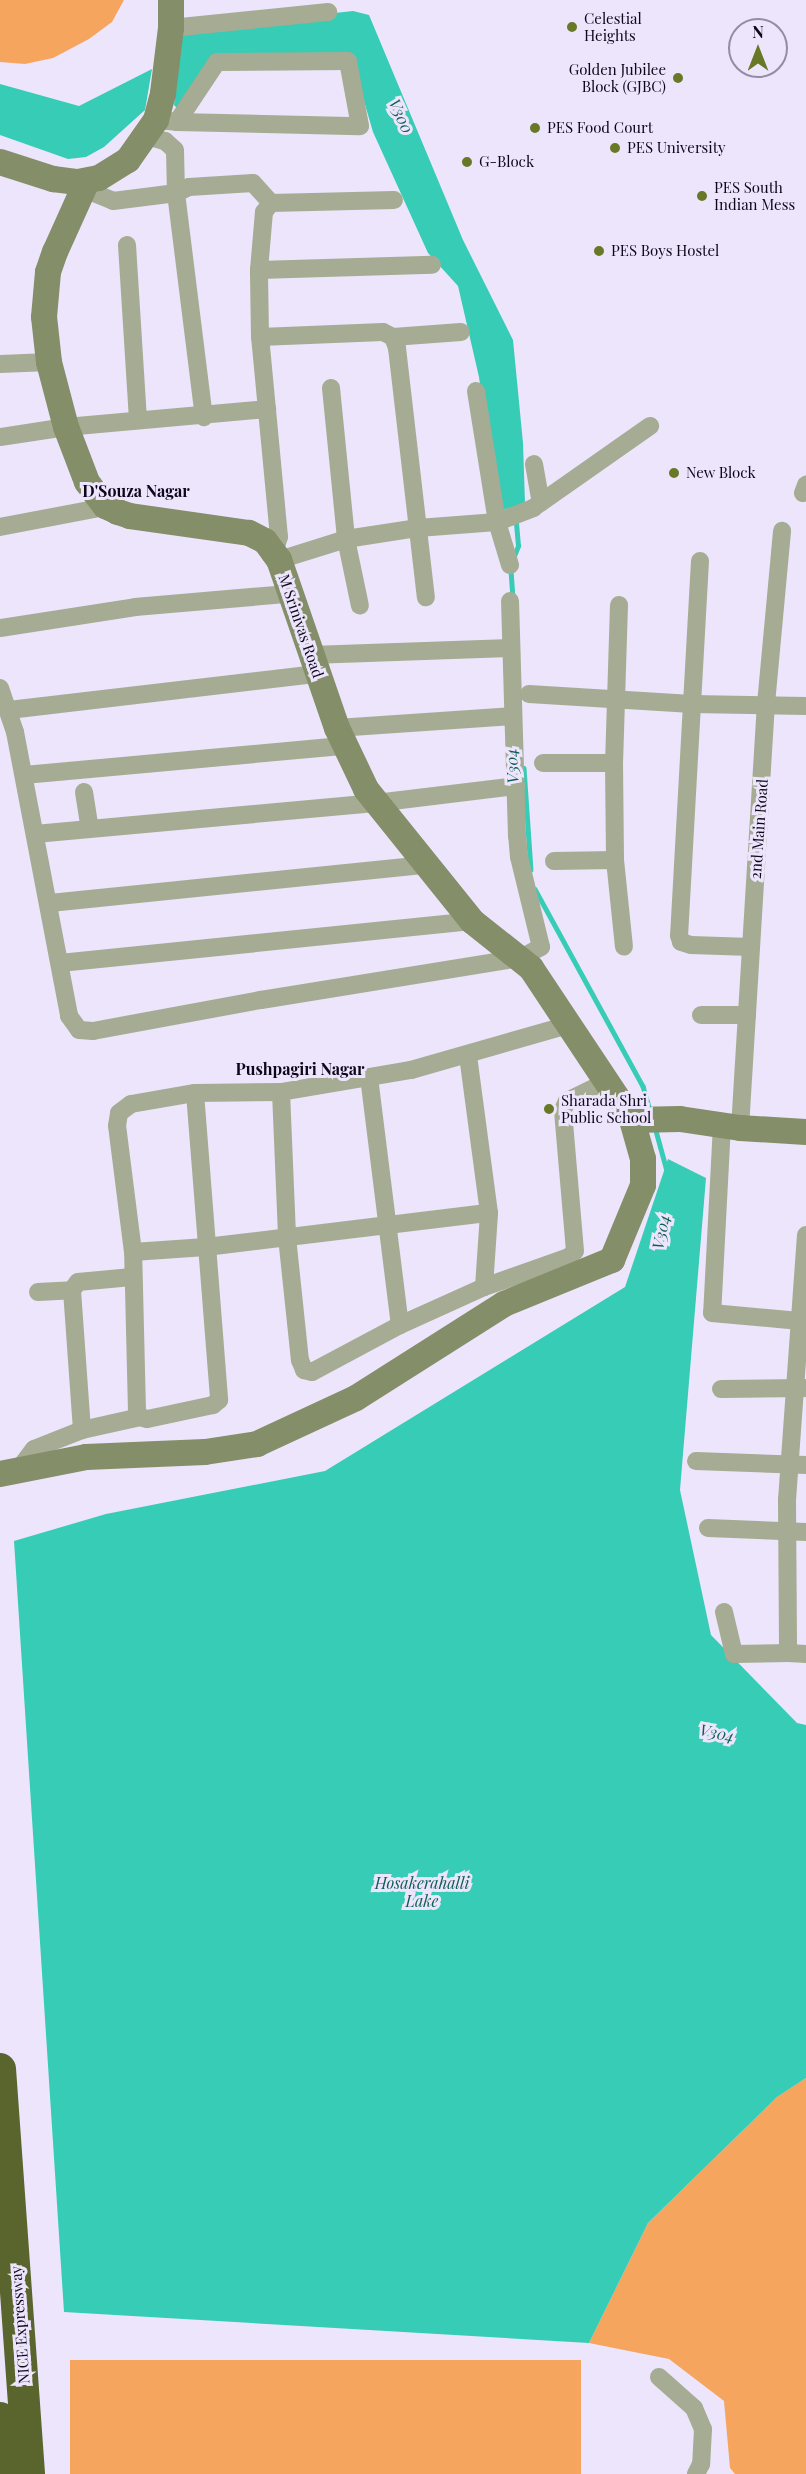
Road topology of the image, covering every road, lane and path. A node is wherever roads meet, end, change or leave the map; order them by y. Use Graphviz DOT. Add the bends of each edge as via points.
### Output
graph roads {
  1 [pos="171,0"];
  2 [pos="328,12"];
  3 [pos="171,28"];
  4 [pos="160,126"];
  5 [pos="0,162"];
  6 [pos="86,185"];
  7 [pos="176,193"];
  8 [pos="394,200"];
  9 [pos="271,202"];
  10 [pos="127,245"];
  11 [pos="432,265"];
  12 [pos="259,270"];
  13 [pos="461,332"];
  14 [pos="393,336"];
  15 [pos="260,337"];
  16 [pos="49,362"];
  17 [pos="0,364"];
  18 [pos="331,388"];
  19 [pos="476,392"];
  20 [pos="267,409"];
  21 [pos="204,417"];
  22 [pos="138,420"];
  23 [pos="650,426"];
  24 [pos="66,428"];
  25 [pos="0,437"];
  26 [pos="534,464"];
  27 [pos="101,501"];
  28 [pos="537,505"];
  29 [pos="497,522"];
  30 [pos="0,527"];
  31 [pos="418,528"];
  32 [pos="782,531"];
  33 [pos="346,539"];
  34 [pos="276,556"];
  35 [pos="700,561"];
  36 [pos="510,565"];
  37 [pos="288,594"];
  38 [pos="426,597"];
  39 [pos="510,601"];
  40 [pos="619,605"];
  41 [pos="360,606"];
  42 [pos="0,628"];
  43 [pos="511,648"];
  44 [pos="314,665"];
  45 [pos="0,688"];
  46 [pos="529,694"];
  47 [pos="617,699"];
  48 [pos="692,704"];
  49 [pos="766,704"];
  50 [pos="806,706"];
  51 [pos="9,710"];
  52 [pos="513,716"];
  53 [pos="341,737"];
  54 [pos="543,763"];
  55 [pos="614,763"];
  56 [pos="24,775"];
  57 [pos="516,786"];
  58 [pos="84,792"];
  59 [pos="376,803"];
  60 [pos="90,828"];
  61 [pos="35,834"];
  62 [pos="615,860"];
  63 [pos="554,861"];
  64 [pos="425,865"];
  65 [pos="50,903"];
  66 [pos="472,921"];
  67 [pos="624,947"];
  68 [pos="751,947"];
  69 [pos="521,958"];
  70 [pos="60,963"];
  71 [pos="701,1015"];
  72 [pos="747,1015"];
  73 [pos="568,1025"];
  74 [pos="468,1055"];
  75 [pos="369,1077"];
  76 [pos="606,1083"];
  77 [pos="281,1092"];
  78 [pos="195,1093"];
  79 [pos="639,1119"];
  80 [pos="731,1126"];
  81 [pos="806,1132"];
  82 [pos="489,1213"];
  83 [pos="387,1227"];
  84 [pos="806,1235"];
  85 [pos="287,1237"];
  86 [pos="206,1247"];
  87 [pos="133,1252"];
  88 [pos="132,1277"];
  89 [pos="484,1287"];
  90 [pos="72,1290"];
  91 [pos="38,1292"];
  92 [pos="802,1311"];
  93 [pos="400,1325"];
  94 [pos="801,1387"];
  95 [pos="721,1389"];
  96 [pos="140,1417"];
  97 [pos="82,1430"];
  98 [pos="696,1461"];
  99 [pos="798,1465"];
  100 [pos="9,1472"];
  101 [pos="708,1528"];
  102 [pos="798,1532"];
  103 [pos="797,1598"];
  104 [pos="724,1612"];
  105 [pos="797,1654"];
  106 [pos="0,2069"];
  107 [pos="659,2377"];
  108 [pos="0,2418"];
  109 [pos="3,2474"];
  110 [pos="29,2474"];
  111 [pos="696,2474"];
  1 -- 3 [label="street"];
  2 -- 3 [label="street"];
  3 -- 4 [label="street"];
  4 -- 4 [label="street" via="217,62 348,61 360,126"];
  4 -- 6 [label="street" via="128,160"];
  4 -- 7 [label="street" via="165,141 175,150"];
  5 -- 6 [label="street"];
  6 -- 7 [label="street" via="113,201"];
  6 -- 16 [label="street" via="48,272 44,317"];
  7 -- 9 [label="street" via="189,187 253,183"];
  7 -- 21 [label="street"];
  8 -- 9 [label="street"];
  9 -- 12 [label="street" via="264,212"];
  10 -- 22 [label="street"];
  11 -- 12 [label="street"];
  12 -- 15 [label="street"];
  13 -- 14 [label="street"];
  14 -- 15 [label="street" via="383,332"];
  14 -- 31 [label="street"];
  15 -- 20 [label="street"];
  16 -- 17 [label="street"];
  16 -- 24 [label="street"];
  18 -- 33 [label="street"];
  19 -- 29 [label="street"];
  20 -- 21 [label="street"];
  20 -- 34 [label="street" via="279,537"];
  21 -- 22 [label="street"];
  22 -- 24 [label="street"];
  23 -- 28 [label="street"];
  24 -- 25 [label="street"];
  24 -- 27 [label="street" via="87,482"];
  26 -- 28 [label="street"];
  27 -- 30 [label="street" via="94,509"];
  27 -- 34 [label="street" via="130,516 249,532 265,541"];
  28 -- 29 [label="street"];
  29 -- 31 [label="street"];
  29 -- 36 [label="street"];
  31 -- 33 [label="street"];
  31 -- 38 [label="street"];
  32 -- 49 [label="street, 2nd Main Road"];
  33 -- 34 [label="street"];
  33 -- 41 [label="street"];
  34 -- 37 [label="street, M Srinivas Road"];
  35 -- 48 [label="street"];
  37 -- 42 [label="street" via="135,607"];
  37 -- 44 [label="street, M Srinivas Road"];
  39 -- 43 [label="street"];
  40 -- 47 [label="street"];
  43 -- 44 [label="street"];
  43 -- 52 [label="street"];
  44 -- 51 [label="street"];
  44 -- 53 [label="street, M Srinivas Road"];
  45 -- 51 [label="street"];
  46 -- 47 [label="street"];
  47 -- 48 [label="street"];
  47 -- 55 [label="street"];
  48 -- 49 [label="street"];
  48 -- 68 [label="street" via="679,935 681,942 692,945"];
  49 -- 50 [label="street"];
  49 -- 68 [label="street, 2nd Main Road"];
  51 -- 56 [label="street"];
  52 -- 53 [label="street"];
  52 -- 57 [label="street"];
  53 -- 56 [label="street"];
  53 -- 59 [label="street, M Srinivas Road"];
  54 -- 55 [label="street"];
  55 -- 62 [label="street"];
  56 -- 61 [label="street"];
  57 -- 59 [label="street"];
  57 -- 69 [label="street" via="519,857 541,947"];
  58 -- 60 [label="street"];
  59 -- 60 [label="street"];
  59 -- 64 [label="street, M Srinivas Road"];
  60 -- 61 [label="street"];
  61 -- 65 [label="street"];
  62 -- 63 [label="street"];
  62 -- 67 [label="street"];
  64 -- 65 [label="street"];
  64 -- 66 [label="street, M Srinivas Road"];
  65 -- 70 [label="street"];
  66 -- 69 [label="street, M Srinivas Road"];
  66 -- 70 [label="street"];
  68 -- 72 [label="street, 2nd Main Road"];
  69 -- 70 [label="street" via="93,1031 78,1030 69,1016"];
  69 -- 73 [label="street, M Srinivas Road"];
  71 -- 72 [label="street"];
  72 -- 80 [label="street, 2nd Main Road"];
  73 -- 74 [label="street"];
  73 -- 76 [label="street, M Srinivas Road"];
  74 -- 75 [label="street"];
  74 -- 82 [label="street"];
  75 -- 77 [label="street"];
  75 -- 83 [label="street"];
  76 -- 79 [label="street, M Srinivas Road"];
  76 -- 89 [label="street" via="567,1101 563,1110 574,1251 569,1257"];
  77 -- 78 [label="street"];
  77 -- 85 [label="street"];
  78 -- 86 [label="street"];
  78 -- 87 [label="street" via="130,1104 119,1113 117,1126"];
  79 -- 80 [label="street" via="680,1119"];
  79 -- 100 [label="street, M Srinivas Road" via="644,1185 612,1260 504,1304 356,1398 257,1444 206,1452 86,1457"];
  80 -- 81 [label="street"];
  80 -- 92 [label="street, 2nd Main Road" via="712,1313"];
  82 -- 83 [label="street"];
  82 -- 89 [label="street"];
  83 -- 85 [label="street"];
  83 -- 93 [label="street"];
  84 -- 92 [label="street"];
  85 -- 86 [label="street"];
  85 -- 93 [label="street" via="304,1370 312,1372"];
  86 -- 87 [label="street"];
  86 -- 96 [label="street" via="219,1400 213,1405 147,1419"];
  87 -- 88 [label="street"];
  88 -- 90 [label="street" via="78,1282"];
  88 -- 96 [label="street"];
  89 -- 93 [label="street"];
  90 -- 91 [label="street"];
  90 -- 97 [label="street"];
  92 -- 94 [label="street"];
  94 -- 95 [label="street"];
  94 -- 99 [label="street"];
  96 -- 97 [label="street"];
  97 -- 100 [label="street" via="34,1449"];
  98 -- 99 [label="street"];
  99 -- 102 [label="street"];
  101 -- 102 [label="street"];
  102 -- 103 [label="street"];
  103 -- 105 [label="street"];
  104 -- 105 [label="street" via="734,1654"];
  106 -- 110 [label="highway, NICE Expressway"];
  107 -- 111 [label="street" via="694,2408 703,2428 701,2464"];
  108 -- 109 [label="highway"];
}
